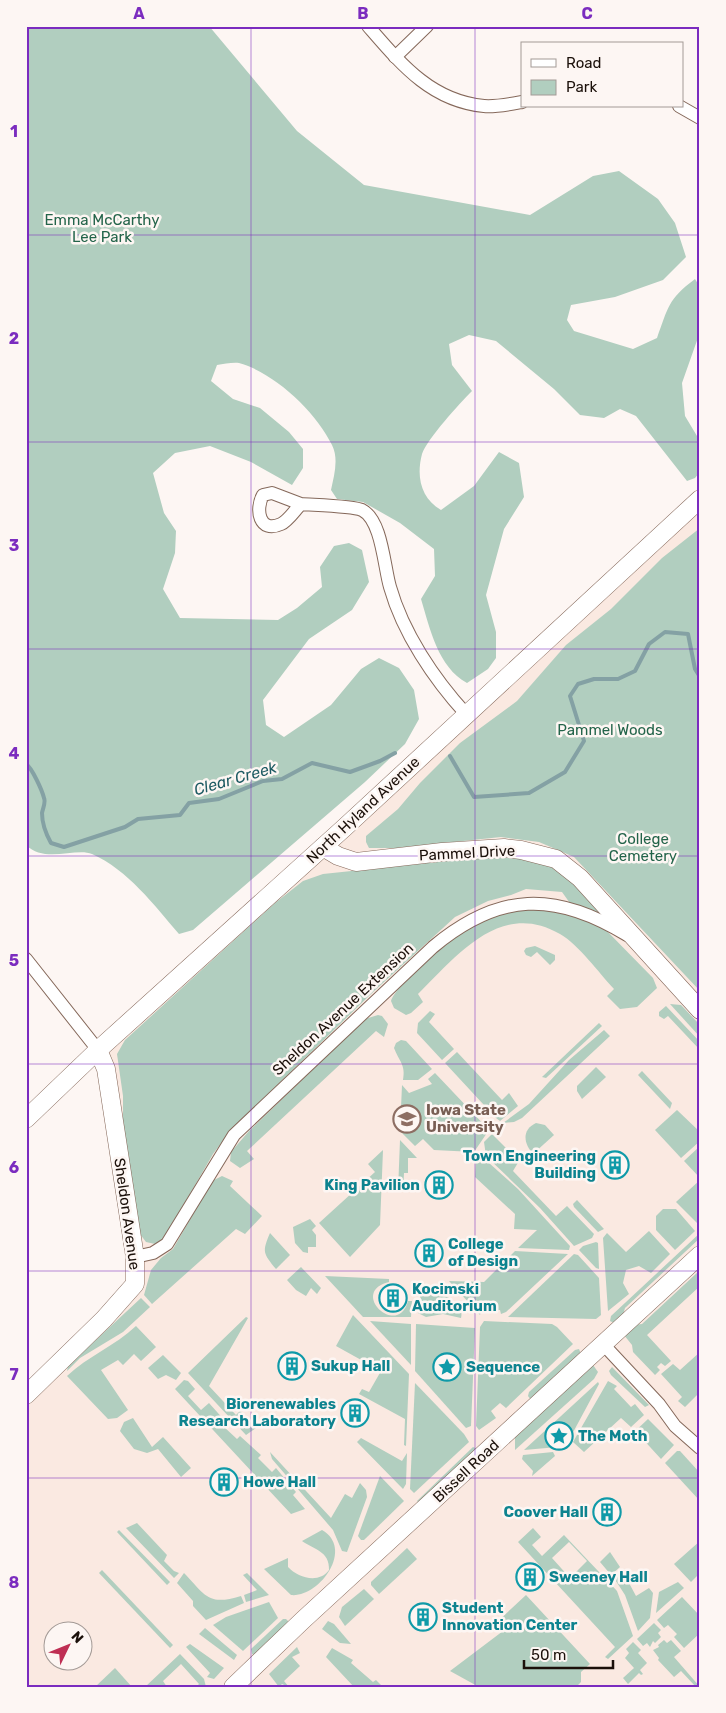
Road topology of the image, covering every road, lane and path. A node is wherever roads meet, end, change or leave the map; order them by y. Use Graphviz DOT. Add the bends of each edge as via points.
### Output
graph roads {
  1 [pos="368,26"];
  2 [pos="427,26"];
  3 [pos="395,57"];
  4 [pos="521,102"];
  5 [pos="682,108"];
  6 [pos="700,118"];
  7 [pos="700,499"];
  8 [pos="301,504"];
  9 [pos="466,714"];
  10 [pos="323,847"];
  11 [pos="636,940"];
  12 [pos="26,959"];
  13 [pos="700,1010"];
  14 [pos="98,1050"];
  15 [pos="26,1119"];
  16 [pos="700,1255"];
  17 [pos="134,1257"];
  18 [pos="603,1344"];
  19 [pos="26,1395"];
  20 [pos="700,1447"];
  21 [pos="233,1687"];
  1 -- 3 [label="street"];
  2 -- 3 [label="street"];
  3 -- 4 [label="street" via="424,84 442,95 486,107"];
  5 -- 6 [label="street"];
  7 -- 9 [label="street, North Hyland Avenue"];
  8 -- 9 [label="street" via="361,509 370,517 381,543 397,607 428,664"];
  9 -- 10 [label="street, North Hyland Avenue"];
  10 -- 11 [label="street, Pammel Drive" via="356,862 504,848 539,853 556,859 574,873"];
  10 -- 14 [label="street, North Hyland Avenue"];
  11 -- 13 [label="street, Pammel Drive"];
  11 -- 17 [label="street, Sheldon Avenue Extension" via="590,915 560,906 528,904 501,907 470,919 377,998 234,1135 168,1244 153,1253"];
  12 -- 14 [label="street"];
  14 -- 15 [label="street, North Hyland Avenue"];
  14 -- 17 [label="street, Sheldon Avenue" via="106,1069"];
  16 -- 18 [label="street, Bissell Road"];
  17 -- 19 [label="street, Sheldon Avenue" via="136,1278 131,1291"];
  18 -- 20 [label="street" via="675,1426"];
  18 -- 21 [label="street, Bissell Road"];
}
